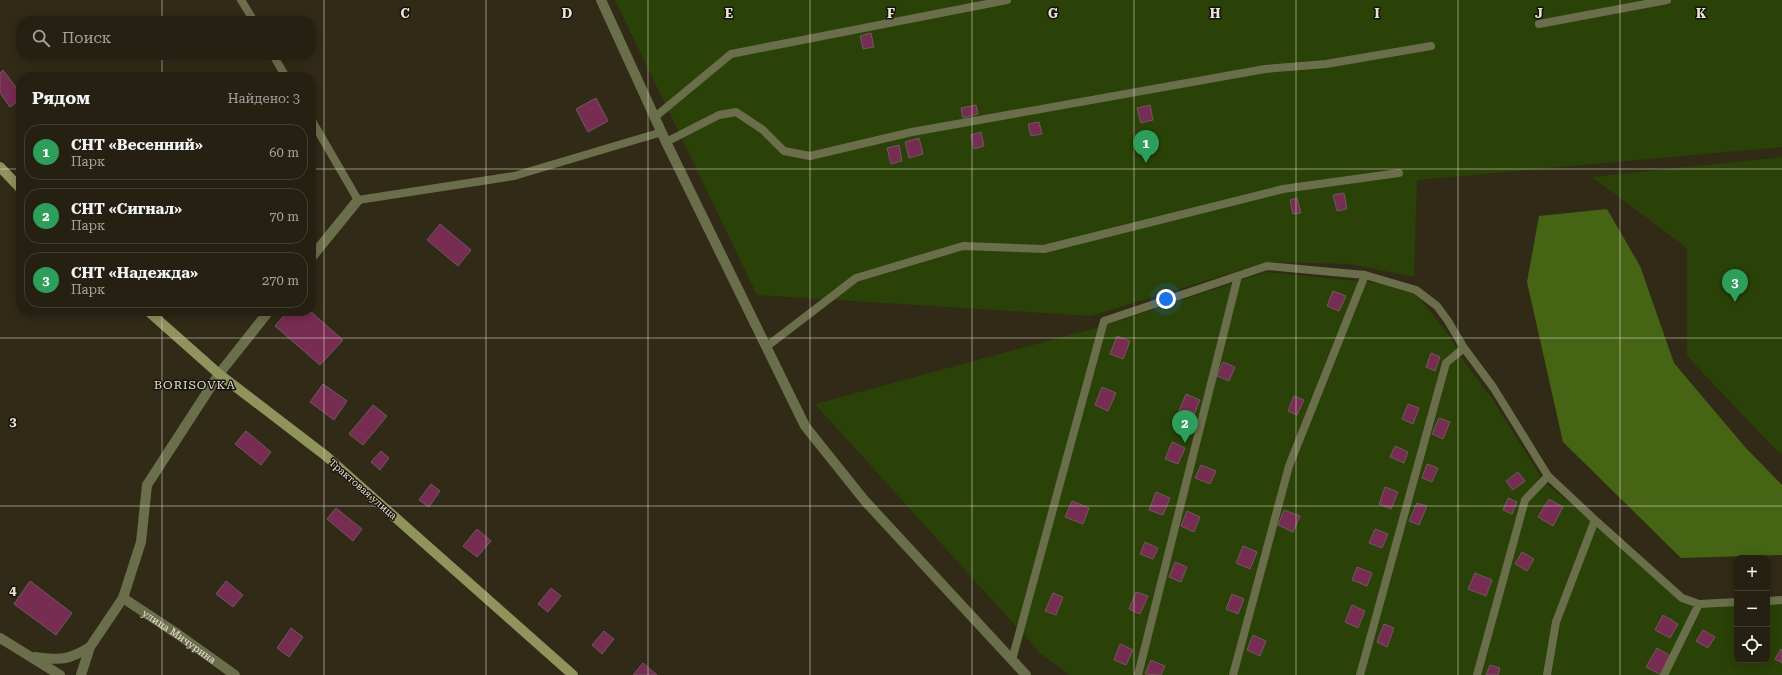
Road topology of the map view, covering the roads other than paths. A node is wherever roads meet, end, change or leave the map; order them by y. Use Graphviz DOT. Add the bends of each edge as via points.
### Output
graph roads {
  1 [pos="241,0"];
  2 [pos="601,0"];
  3 [pos="1007,0"];
  4 [pos="1667,0"];
  5 [pos="251,16"];
  6 [pos="1539,24"];
  7 [pos="1431,46"];
  8 [pos="276,60"];
  9 [pos="283,72"];
  10 [pos="655,117"];
  11 [pos="316,129"];
  12 [pos="662,132"];
  13 [pos="666,142"];
  14 [pos="0,167"];
  15 [pos="1399,173"];
  16 [pos="16,184"];
  17 [pos="358,200"];
  18 [pos="316,252"];
  19 [pos="1365,275"];
  20 [pos="1238,276"];
  21 [pos="154,316"];
  22 [pos="265,316"];
  23 [pos="766,346"];
  24 [pos="1464,348"];
  25 [pos="219,374"];
  26 [pos="1548,476"];
  27 [pos="1594,520"];
  28 [pos="123,598"];
  29 [pos="1782,600"];
  30 [pos="1770,601"];
  31 [pos="1734,602"];
  32 [pos="1699,604"];
  33 [pos="0,638"];
  34 [pos="90,647"];
  35 [pos="31,656"];
  36 [pos="1012,660"];
  37 [pos="60,675"];
  38 [pos="82,675"];
  39 [pos="235,675"];
  40 [pos="573,675"];
  41 [pos="1026,675"];
  42 [pos="1138,675"];
  43 [pos="1233,675"];
  44 [pos="1360,675"];
  45 [pos="1477,675"];
  46 [pos="1547,675"];
  47 [pos="1664,675"];
  1 -- 5 [label="lane"];
  2 -- 10 [label="street"];
  3 -- 10 [label="lane" via="731,54"];
  4 -- 6 [label="lane"];
  7 -- 13 [label="lane" via="1326,64 1265,69 982,119 912,132 810,156 784,151 763,130 736,112 719,115"];
  8 -- 9 [label="lane"];
  10 -- 12 [label="street"];
  11 -- 17 [label="lane"];
  12 -- 13 [label="street"];
  12 -- 17 [label="lane" via="514,176"];
  13 -- 23 [label="street"];
  14 -- 16 [label="main road"];
  15 -- 23 [label="lane" via="1283,189 1044,249 963,246 856,278"];
  17 -- 18 [label="street"];
  19 -- 20 [label="lane" via="1267,266"];
  19 -- 24 [label="lane" via="1416,290 1437,306"];
  19 -- 43 [label="lane" via="1289,466"];
  20 -- 36 [label="lane" via="1104,321"];
  20 -- 42 [label="lane"];
  21 -- 25 [label="main road, Трактовая улица"];
  22 -- 25 [label="street"];
  23 -- 36 [label="street" via="805,426 865,501"];
  24 -- 26 [label="lane" via="1493,388"];
  24 -- 44 [label="lane" via="1446,362"];
  25 -- 28 [label="street" via="147,485 141,542"];
  25 -- 40 [label="main road, Трактовая улица" via="326,456"];
  26 -- 27 [label="lane"];
  26 -- 45 [label="lane" via="1525,500"];
  27 -- 32 [label="lane" via="1682,598"];
  27 -- 46 [label="lane" via="1556,622"];
  28 -- 34 [label="street"];
  28 -- 39 [label="street, улица Мичурина"];
  29 -- 30 [label="lane"];
  31 -- 32 [label="lane"];
  32 -- 47 [label="lane"];
  33 -- 35 [label="street"];
  34 -- 35 [label="street" via="75,656 60,660"];
  34 -- 38 [label="street"];
  35 -- 37 [label="street"];
  36 -- 41 [label="street"];
}
